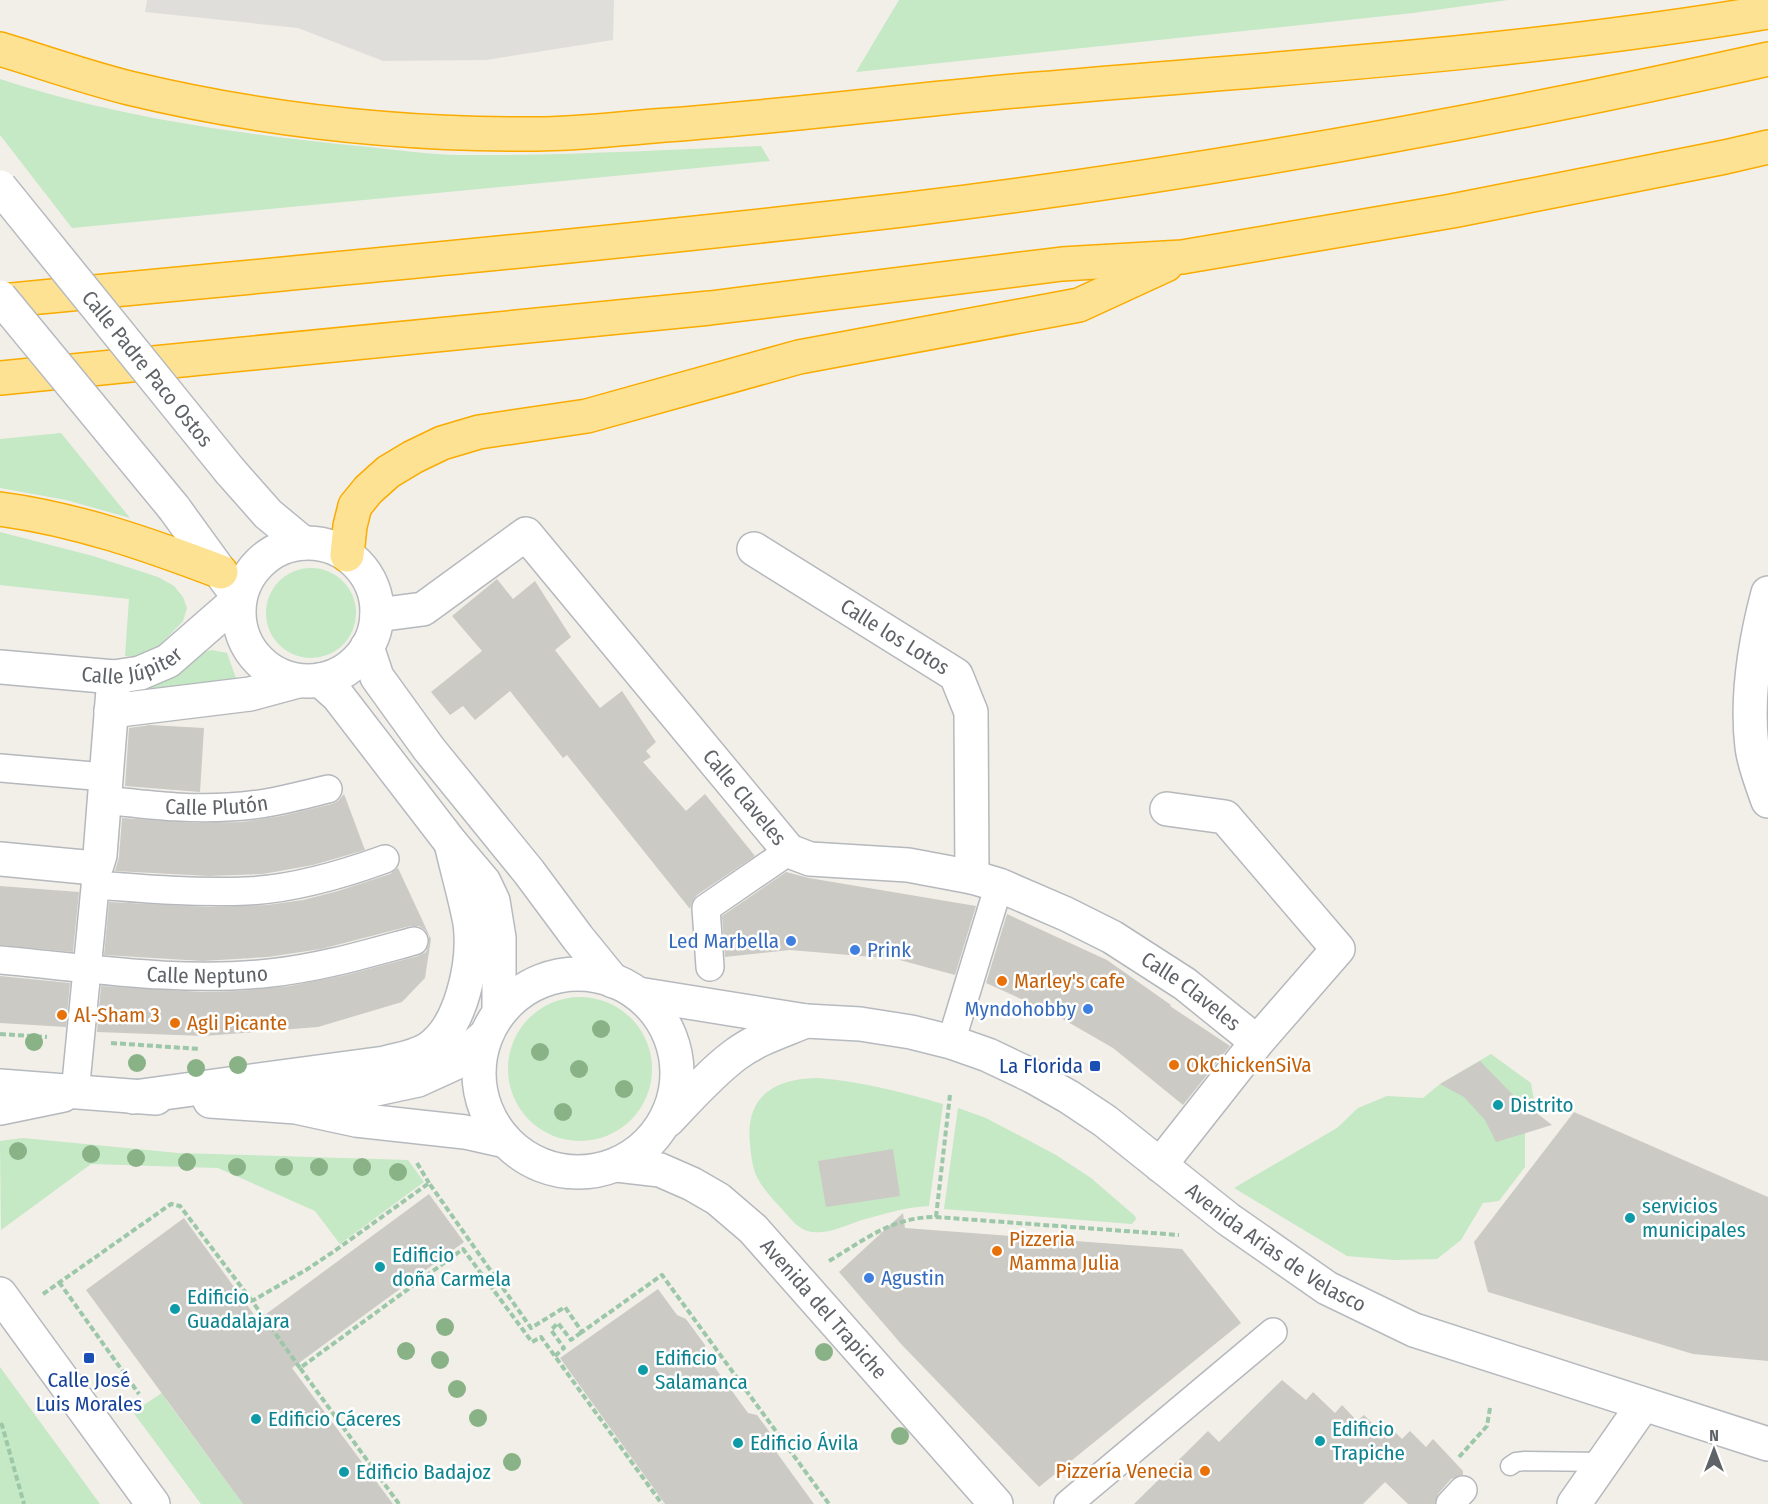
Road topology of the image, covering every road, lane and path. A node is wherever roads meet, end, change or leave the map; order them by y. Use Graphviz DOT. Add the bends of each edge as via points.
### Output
graph roads {
  1 [pos="1768,12"];
  2 [pos="0,49"];
  3 [pos="1768,59"];
  4 [pos="1768,147"];
  5 [pos="0,187"];
  6 [pos="1182,257"];
  7 [pos="0,297"];
  8 [pos="0,301"];
  9 [pos="0,378"];
  10 [pos="0,509"];
  11 [pos="303,543"];
  12 [pos="754,549"];
  13 [pos="347,555"];
  14 [pos="221,572"];
  15 [pos="1768,593"];
  16 [pos="240,599"];
  17 [pos="377,615"];
  18 [pos="367,647"];
  19 [pos="1761,666"];
  20 [pos="0,667"];
  21 [pos="114,677"];
  22 [pos="309,681"];
  23 [pos="111,711"];
  24 [pos="0,768"];
  25 [pos="104,788"];
  26 [pos="328,789"];
  27 [pos="1768,801"];
  28 [pos="1167,809"];
  29 [pos="451,843"];
  30 [pos="789,851"];
  31 [pos="0,858"];
  32 [pos="385,859"];
  33 [pos="96,875"];
  34 [pos="986,881"];
  35 [pos="414,941"];
  36 [pos="0,960"];
  37 [pos="710,967"];
  38 [pos="88,968"];
  39 [pos="626,988"];
  40 [pos="806,1021"];
  41 [pos="492,1025"];
  42 [pos="0,1034"];
  43 [pos="81,1040"];
  44 [pos="951,1042"];
  45 [pos="1257,1042"];
  46 [pos="204,1049"];
  47 [pos="0,1086"];
  48 [pos="75,1093"];
  49 [pos="950,1095"];
  50 [pos="134,1097"];
  51 [pos="296,1107"];
  52 [pos="0,1108"];
  53 [pos="663,1126"];
  54 [pos="505,1141"];
  55 [pos="414,1158"];
  56 [pos="1160,1164"];
  57 [pos="617,1165"];
  58 [pos="429,1183"];
  59 [pos="936,1217"];
  60 [pos="1179,1235"];
  61 [pos="821,1266"];
  62 [pos="59,1282"];
  63 [pos="0,1294"];
  64 [pos="42,1295"];
  65 [pos="252,1301"];
  66 [pos="582,1332"];
  67 [pos="1273,1332"];
  68 [pos="555,1356"];
  69 [pos="300,1368"];
  70 [pos="139,1395"];
  71 [pos="1643,1405"];
  72 [pos="1490,1408"];
  73 [pos="0,1424"];
  74 [pos="1768,1444"];
  75 [pos="1459,1457"];
  76 [pos="1603,1462"];
  77 [pos="1510,1466"];
  78 [pos="24,1504"];
  79 [pos="153,1504"];
  80 [pos="399,1504"];
  81 [pos="662,1504"];
  82 [pos="829,1504"];
  83 [pos="996,1504"];
  84 [pos="1068,1504"];
  85 [pos="1574,1504"];
  1 -- 2 [label="highway" via="1406,59 540,134 410,131 283,118 127,88"];
  3 -- 8 [label="highway" via="1608,95 1364,141 1117,180 695,233"];
  4 -- 6 [label="highway" via="1452,211"];
  5 -- 11 [label="main road, Calle Padre Paco Ostos, bridge" via="230,471 268,514"];
  6 -- 9 [label="highway" via="1062,264 710,308"];
  6 -- 13 [label="highway" via="1079,305 799,357 587,416 479,432 442,443 388,472 368,490 355,506"];
  7 -- 14 [label="main road, bridge" via="174,508"];
  10 -- 14 [label="highway" via="75,524"];
  11 -- 13 [label="main road" via="326,545"];
  11 -- 16 [label="main road" via="281,548 262,560 248,578"];
  12 -- 34 [label="main road, Calle los Lotos" via="956,675 971,712"];
  13 -- 17 [label="main road" via="364,571 374,592"];
  14 -- 16 [label="main road"];
  15 -- 19 [label="main road"];
  16 -- 21 [label="main road, Calle Júpiter" via="168,661 140,673"];
  16 -- 22 [label="main road" via="239,621 245,642 258,661 276,674"];
  17 -- 18 [label="main road"];
  17 -- 30 [label="main road, Calle Claveles" via="423,609 526,534"];
  18 -- 22 [label="main road" via="342,673"];
  18 -- 39 [label="main road" via="377,677 429,749 578,938"];
  19 -- 27 [label="main road" via="1750,703 1752,748"];
  20 -- 21 [label="main road, Calle Júpiter"];
  21 -- 23 [label="main road"];
  22 -- 23 [label="main road" via="250,694"];
  22 -- 29 [label="main road" via="338,696"];
  23 -- 25 [label="main road"];
  24 -- 25 [label="street, Calle Plutón"];
  25 -- 26 [label="street, Calle Plutón" via="177,807 275,802"];
  25 -- 33 [label="main road"];
  28 -- 45 [label="main road" via="1225,817 1338,949"];
  29 -- 41 [label="main road" via="484,882 492,901 499,938"];
  29 -- 50 [label="main road" via="470,925 470,951 458,1009 430,1048 385,1063"];
  30 -- 34 [label="main road, Calle Claveles" via="810,858 908,865"];
  30 -- 37 [label="street" via="706,908"];
  31 -- 33 [label="main road" via="84,867"];
  32 -- 33 [label="street" via="346,873 249,891 180,892"];
  33 -- 38 [label="street"];
  34 -- 44 [label="street"];
  34 -- 45 [label="main road, Calle Claveles" via="1112,937 1185,984"];
  35 -- 38 [label="street, Calle Neptuno" via="331,964 270,973 164,975"];
  36 -- 38 [label="street, Calle Neptuno"];
  38 -- 43 [label="street"];
  39 -- 40 [label="main road, Avenida Arias de Velasco"];
  39 -- 41 [label="main road" via="586,974 553,978 523,991"];
  39 -- 53 [label="main road" via="658,1014 672,1039 678,1069 675,1098"];
  40 -- 44 [label="main road, Avenida Arias de Velasco" via="860,1024"];
  40 -- 53 [label="main road, Avenida Arias de Velasco" via="736,1054"];
  41 -- 51 [label="main road" via="453,1064 418,1080"];
  41 -- 54 [label="main road" via="479,1063 480,1090 488,1116"];
  42 -- 43 [label="path"];
  43 -- 46 [label="path"];
  43 -- 48 [label="street"];
  44 -- 56 [label="main road, Avenida Arias de Velasco" via="987,1055 1069,1097"];
  45 -- 56 [label="main road"];
  47 -- 48 [label="main road"];
  48 -- 50 [label="main road"];
  48 -- 52 [label="main road"];
  49 -- 59 [label="path"];
  50 -- 51 [label="main road"];
  51 -- 54 [label="main road" via="356,1120 465,1132"];
  53 -- 57 [label="main road" via="643,1149"];
  54 -- 57 [label="main road" via="528,1160 557,1170 587,1172"];
  55 -- 58 [label="path"];
  56 -- 71 [label="main road, Avenida Arias de Velasco" via="1228,1219 1327,1288 1372,1311 1414,1330"];
  57 -- 83 [label="main road, Avenida del Trapiche" via="660,1170 692,1184 718,1199 753,1229"];
  58 -- 65 [label="path" via="315,1264"];
  58 -- 66 [label="path" via="531,1328 565,1307"];
  59 -- 60 [label="path"];
  59 -- 61 [label="path" via="894,1223"];
  62 -- 64 [label="path"];
  62 -- 65 [label="path" via="171,1204 180,1206"];
  62 -- 70 [label="path"];
  63 -- 79 [label="main road"];
  65 -- 69 [label="path"];
  66 -- 68 [label="path" via="571,1340 558,1323 551,1330 564,1348"];
  66 -- 82 [label="path" via="662,1275"];
  67 -- 84 [label="street"];
  68 -- 69 [label="path" via="541,1337 532,1342 463,1249"];
  68 -- 81 [label="path"];
  69 -- 80 [label="path"];
  71 -- 74 [label="main road, Avenida Arias de Velasco"];
  71 -- 76 [label="main road"];
  72 -- 75 [label="path" via="1486,1426"];
  73 -- 78 [label="path"];
  76 -- 77 [label="lane" via="1525,1461"];
  76 -- 85 [label="main road"];
}
